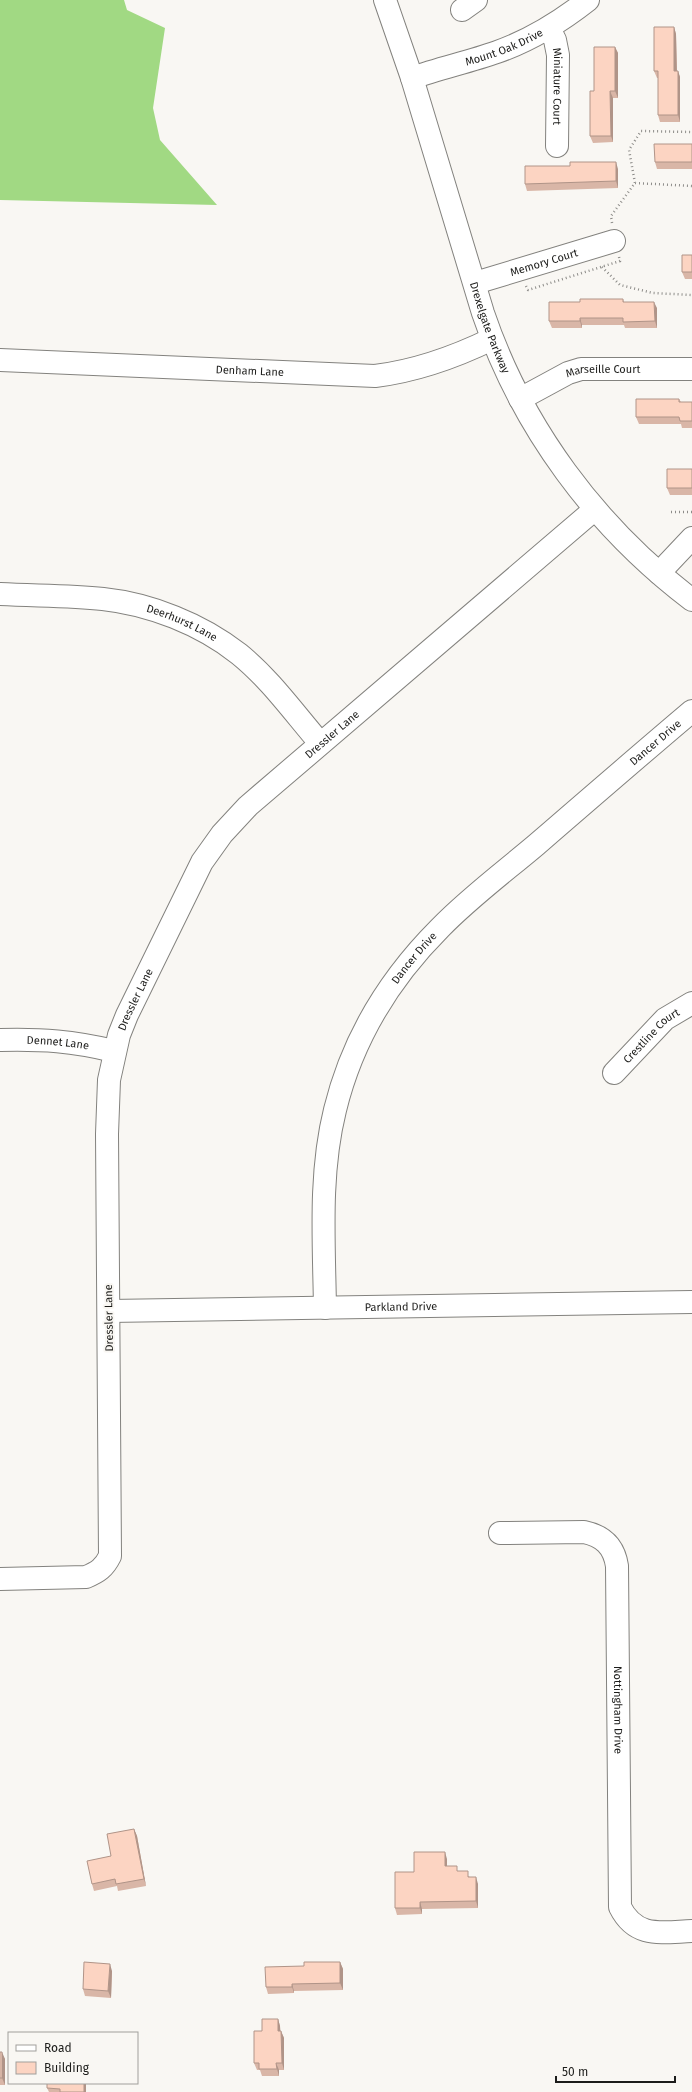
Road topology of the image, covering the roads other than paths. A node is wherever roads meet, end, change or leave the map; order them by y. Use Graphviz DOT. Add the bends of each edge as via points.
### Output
graph roads {
  1 [pos="385,0"];
  2 [pos="588,0"];
  3 [pos="549,28"];
  4 [pos="412,78"];
  5 [pos="557,146"];
  6 [pos="614,241"];
  7 [pos="474,283"];
  8 [pos="492,339"];
  9 [pos="0,360"];
  10 [pos="692,369"];
  11 [pos="520,399"];
  12 [pos="594,510"];
  13 [pos="692,538"];
  14 [pos="659,573"];
  15 [pos="0,594"];
  16 [pos="692,600"];
  17 [pos="692,711"];
  18 [pos="320,743"];
  19 [pos="692,1003"];
  20 [pos="0,1040"];
  21 [pos="114,1051"];
  22 [pos="614,1073"];
  23 [pos="692,1302"];
  24 [pos="325,1308"];
  25 [pos="109,1311"];
  26 [pos="500,1533"];
  27 [pos="0,1579"];
  28 [pos="692,1931"];
  1 -- 4 [label="street, Drexelgate Parkway"];
  2 -- 3 [label="street, Mount Oak Drive"];
  3 -- 4 [label="street, Mount Oak Drive" via="498,52"];
  3 -- 5 [label="street, Miniature Court" via="558,55"];
  4 -- 7 [label="street, Drexelgate Parkway"];
  6 -- 7 [label="street, Memory Court"];
  7 -- 8 [label="street, Drexelgate Parkway"];
  8 -- 9 [label="street, Denham Lane" via="412,370 375,376"];
  8 -- 11 [label="street, Drexelgate Parkway"];
  10 -- 11 [label="street, Marseille Court" via="581,369 568,373"];
  11 -- 12 [label="street, Drexelgate Parkway" via="557,459"];
  12 -- 14 [label="street, Drexelgate Parkway"];
  12 -- 18 [label="street, Dressler Lane"];
  13 -- 14 [label="street"];
  14 -- 16 [label="street, Drexelgate Parkway"];
  15 -- 18 [label="street, Deerhurst Lane" via="119,601 194,626 239,654 270,684"];
  17 -- 24 [label="street, Dancer Drive" via="441,926 380,1001 348,1068 334,1112 324,1199"];
  18 -- 21 [label="street, Dressler Lane" via="248,806 213,846 193,878 142,983"];
  19 -- 22 [label="street, Crestline Court" via="665,1019"];
  20 -- 21 [label="street, Dennet Lane" via="55,1039"];
  21 -- 25 [label="street, Dressler Lane" via="107,1098"];
  23 -- 24 [label="street, Parkland Drive"];
  24 -- 25 [label="street, Parkland Drive"];
  25 -- 27 [label="street, Dressler Lane" via="110,1556 99,1572 86,1577"];
  26 -- 28 [label="street, Nottingham Drive" via="584,1532 603,1539 615,1555 620,1907 625,1917 644,1931"];
}
